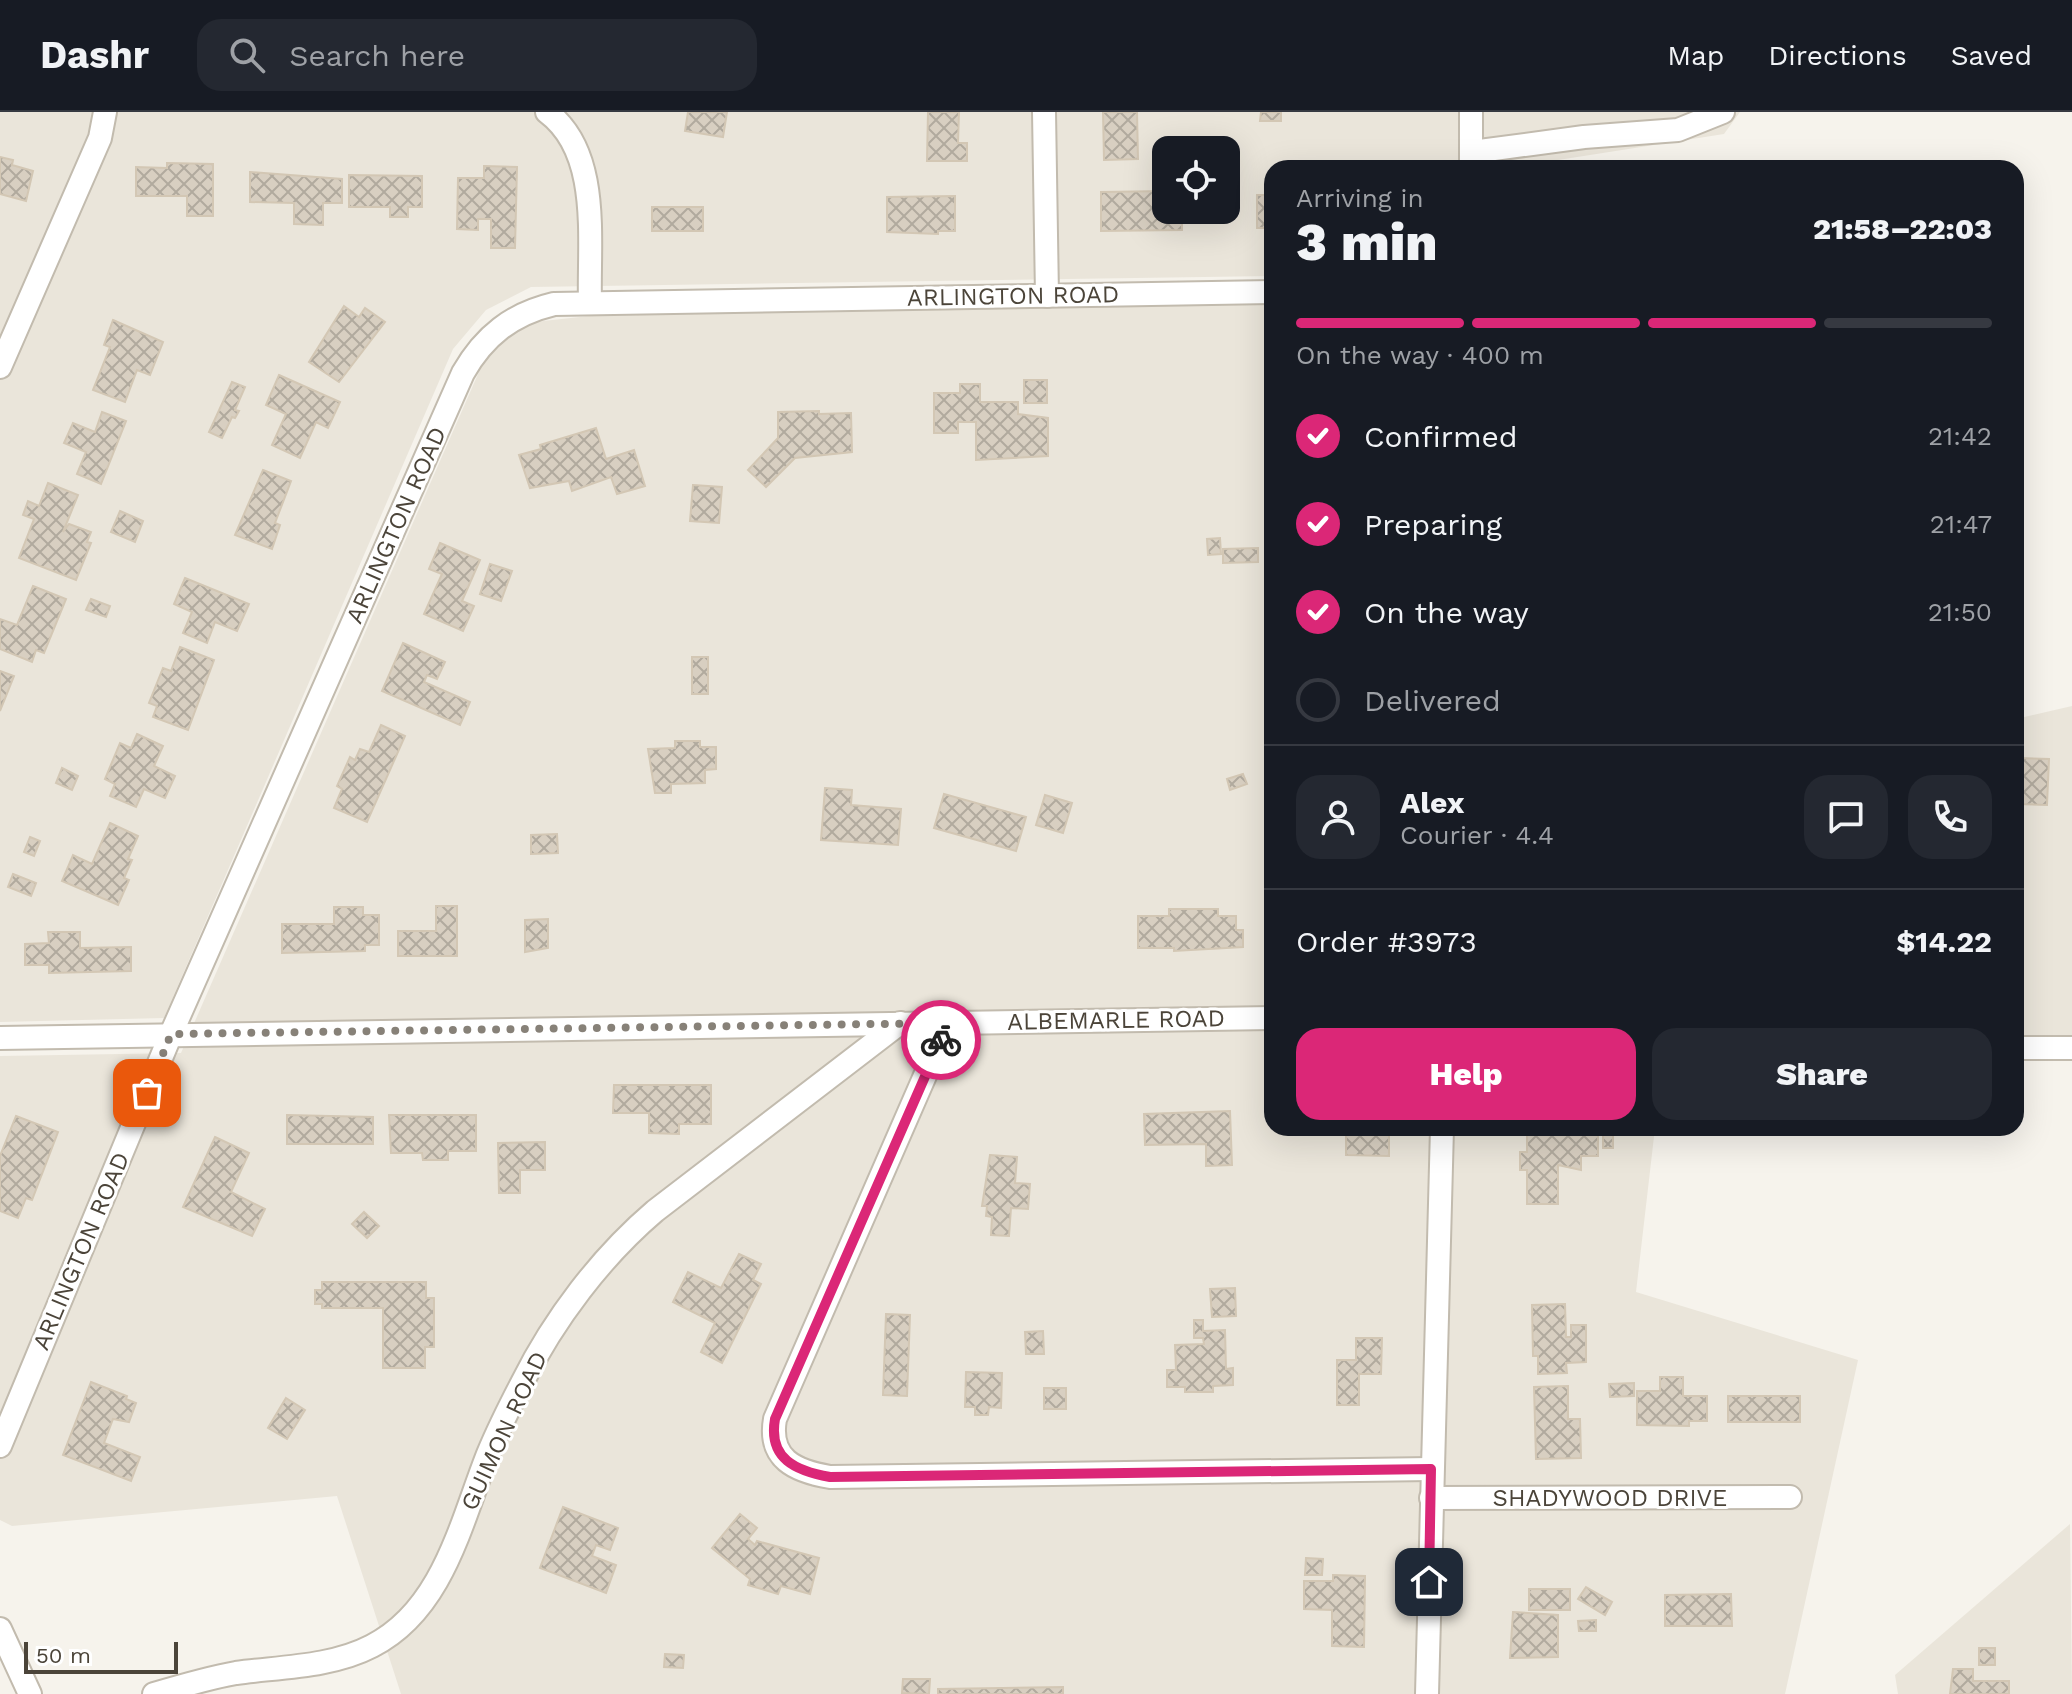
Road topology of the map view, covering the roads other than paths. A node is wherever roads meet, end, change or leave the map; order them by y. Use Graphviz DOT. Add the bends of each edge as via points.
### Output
graph roads {
  1 [pos="105,112"];
  2 [pos="547,112"];
  3 [pos="1044,112"];
  4 [pos="1471,112"];
  5 [pos="1723,112"];
  6 [pos="1471,160"];
  7 [pos="1264,292"];
  8 [pos="1047,296"];
  9 [pos="590,303"];
  10 [pos="0,367"];
  11 [pos="1264,1018"];
  12 [pos="900,1023"];
  13 [pos="948,1023"];
  14 [pos="171,1034"];
  15 [pos="0,1038"];
  16 [pos="2024,1048"];
  17 [pos="2072,1048"];
  18 [pos="1442,1136"];
  19 [pos="0,1446"];
  20 [pos="1431,1469"];
  21 [pos="1790,1497"];
  22 [pos="1431,1498"];
  23 [pos="0,1629"];
  24 [pos="30,1694"];
  25 [pos="154,1694"];
  26 [pos="1427,1694"];
  1 -- 10 [label="street" via="100,138"];
  2 -- 9 [label="street" via="569,134 584,171"];
  3 -- 8 [label="street"];
  4 -- 6 [label="street"];
  5 -- 6 [label="street" via="1678,130 1584,137"];
  7 -- 8 [label="street, ARLINGTON ROAD"];
  8 -- 9 [label="street, ARLINGTON ROAD"];
  9 -- 14 [label="street, ARLINGTON ROAD" via="536,308 503,325 474,353"];
  11 -- 13 [label="street, ALBEMARLE ROAD"];
  12 -- 13 [label="street, ALBEMARLE ROAD"];
  12 -- 14 [label="street, ALBEMARLE ROAD"];
  12 -- 25 [label="street, GUIMON ROAD" via="655,1211 593,1274 523,1379 438,1579 401,1627 350,1655 232,1674"];
  13 -- 20 [label="street" via="775,1419 773,1431 782,1458 794,1468 830,1477"];
  14 -- 15 [label="street, ALBEMARLE ROAD"];
  14 -- 19 [label="street, ARLINGTON ROAD"];
  16 -- 17 [label="street"];
  18 -- 20 [label="street"];
  20 -- 22 [label="street"];
  21 -- 22 [label="street, SHADYWOOD DRIVE"];
  22 -- 26 [label="street"];
  23 -- 24 [label="street"];
}
